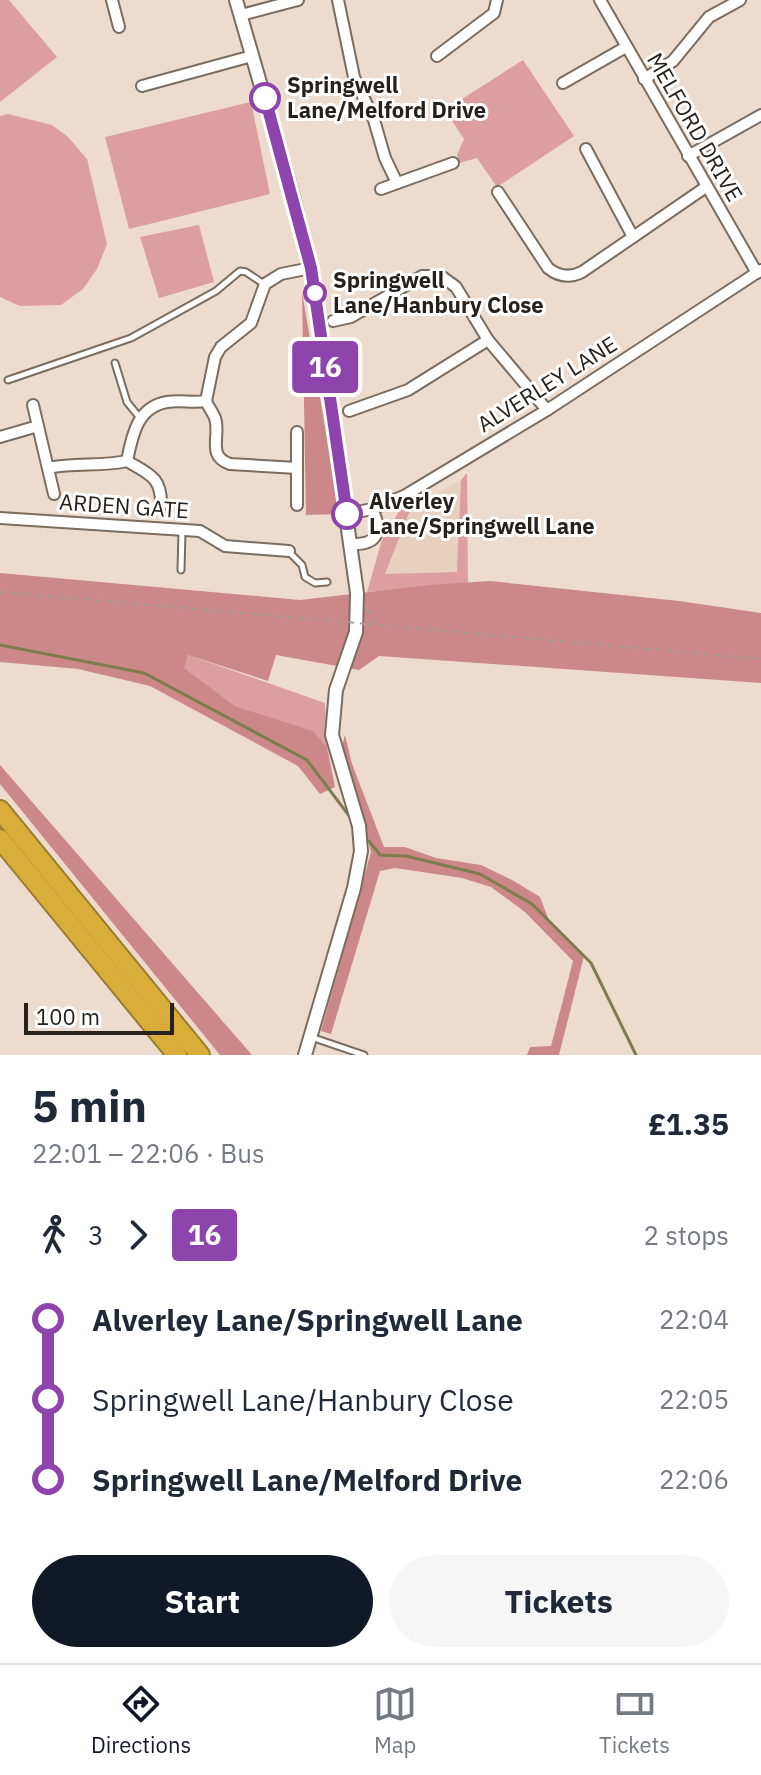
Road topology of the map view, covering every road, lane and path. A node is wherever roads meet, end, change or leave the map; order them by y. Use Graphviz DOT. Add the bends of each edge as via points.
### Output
graph roads {
  1 [pos="112,0"];
  2 [pos="236,0"];
  3 [pos="298,0"];
  4 [pos="338,0"];
  5 [pos="497,0"];
  6 [pos="600,0"];
  7 [pos="740,0"];
  8 [pos="241,15"];
  9 [pos="119,27"];
  10 [pos="626,47"];
  11 [pos="252,56"];
  12 [pos="437,56"];
  13 [pos="644,79"];
  14 [pos="563,83"];
  15 [pos="142,86"];
  16 [pos="761,115"];
  17 [pos="586,149"];
  18 [pos="688,156"];
  19 [pos="453,163"];
  20 [pos="397,183"];
  21 [pos="706,187"];
  22 [pos="381,189"];
  23 [pos="498,192"];
  24 [pos="633,237"];
  25 [pos="311,268"];
  26 [pos="759,272"];
  27 [pos="265,284"];
  28 [pos="333,321"];
  29 [pos="488,340"];
  30 [pos="115,363"];
  31 [pos="8,380"];
  32 [pos="206,401"];
  33 [pos="33,405"];
  34 [pos="547,410"];
  35 [pos="349,411"];
  36 [pos="141,419"];
  37 [pos="38,426"];
  38 [pos="297,432"];
  39 [pos="0,437"];
  40 [pos="127,461"];
  41 [pos="48,468"];
  42 [pos="297,468"];
  43 [pos="54,494"];
  44 [pos="297,505"];
  45 [pos="161,506"];
  46 [pos="372,509"];
  47 [pos="347,514"];
  48 [pos="0,518"];
  49 [pos="182,530"];
  50 [pos="352,544"];
  51 [pos="289,551"];
  52 [pos="181,570"];
  53 [pos="327,582"];
  54 [pos="0,592"];
  55 [pos="358,606"];
  56 [pos="375,625"];
  57 [pos="761,659"];
  58 [pos="0,810"];
  59 [pos="0,839"];
  60 [pos="310,1037"];
  61 [pos="177,1055"];
  62 [pos="200,1055"];
  63 [pos="305,1055"];
  64 [pos="364,1055"];
  1 -- 9 [label="street"];
  2 -- 8 [label="street"];
  3 -- 8 [label="street"];
  4 -- 20 [label="street" via="354,77"];
  5 -- 12 [label="street" via="494,13"];
  6 -- 10 [label="street, MELFORD DRIVE"];
  7 -- 13 [label="street" via="709,17 673,61"];
  8 -- 11 [label="street"];
  10 -- 13 [label="street, MELFORD DRIVE"];
  10 -- 14 [label="street"];
  11 -- 15 [label="street"];
  11 -- 25 [label="street"];
  13 -- 18 [label="street, MELFORD DRIVE"];
  16 -- 18 [label="street"];
  17 -- 24 [label="street"];
  18 -- 21 [label="street, MELFORD DRIVE"];
  19 -- 20 [label="street"];
  20 -- 22 [label="street"];
  21 -- 24 [label="street"];
  21 -- 26 [label="street, MELFORD DRIVE"];
  23 -- 24 [label="street" via="557,274 576,276"];
  25 -- 27 [label="street" via="281,274"];
  25 -- 47 [label="street"];
  26 -- 34 [label="street, ALVERLEY LANE"];
  27 -- 31 [label="lane" via="240,271 216,291 131,338"];
  27 -- 32 [label="street" via="251,323 213,359"];
  28 -- 29 [label="street" via="351,317 422,276 441,276 456,287"];
  29 -- 34 [label="street"];
  29 -- 35 [label="street" via="408,390"];
  30 -- 36 [label="lane" via="127,402"];
  32 -- 36 [label="street" via="168,402"];
  32 -- 42 [label="street" via="216,420 215,452 221,460"];
  33 -- 37 [label="street"];
  34 -- 46 [label="street, ALVERLEY LANE" via="404,496"];
  36 -- 40 [label="street"];
  37 -- 39 [label="street"];
  37 -- 41 [label="street"];
  38 -- 42 [label="street"];
  40 -- 41 [label="street"];
  40 -- 45 [label="street" via="156,480"];
  41 -- 43 [label="street"];
  42 -- 44 [label="street"];
  46 -- 47 [label="street, ALVERLEY LANE"];
  46 -- 50 [label="street" via="376,535 364,544"];
  47 -- 50 [label="street"];
  48 -- 49 [label="street, ARDEN GATE"];
  49 -- 51 [label="street, ARDEN GATE" via="205,533 225,546"];
  49 -- 52 [label="lane"];
  50 -- 55 [label="street"];
  51 -- 53 [label="lane" via="305,577"];
  54 -- 56 [label="path, bridge"];
  55 -- 56 [label="path" via="374,615"];
  55 -- 60 [label="street" via="353,644 333,706 332,735 359,826 361,851"];
  56 -- 57 [label="path"];
  58 -- 62 [label="highway"];
  59 -- 61 [label="highway"];
  60 -- 63 [label="street"];
  60 -- 64 [label="lane"];
}
